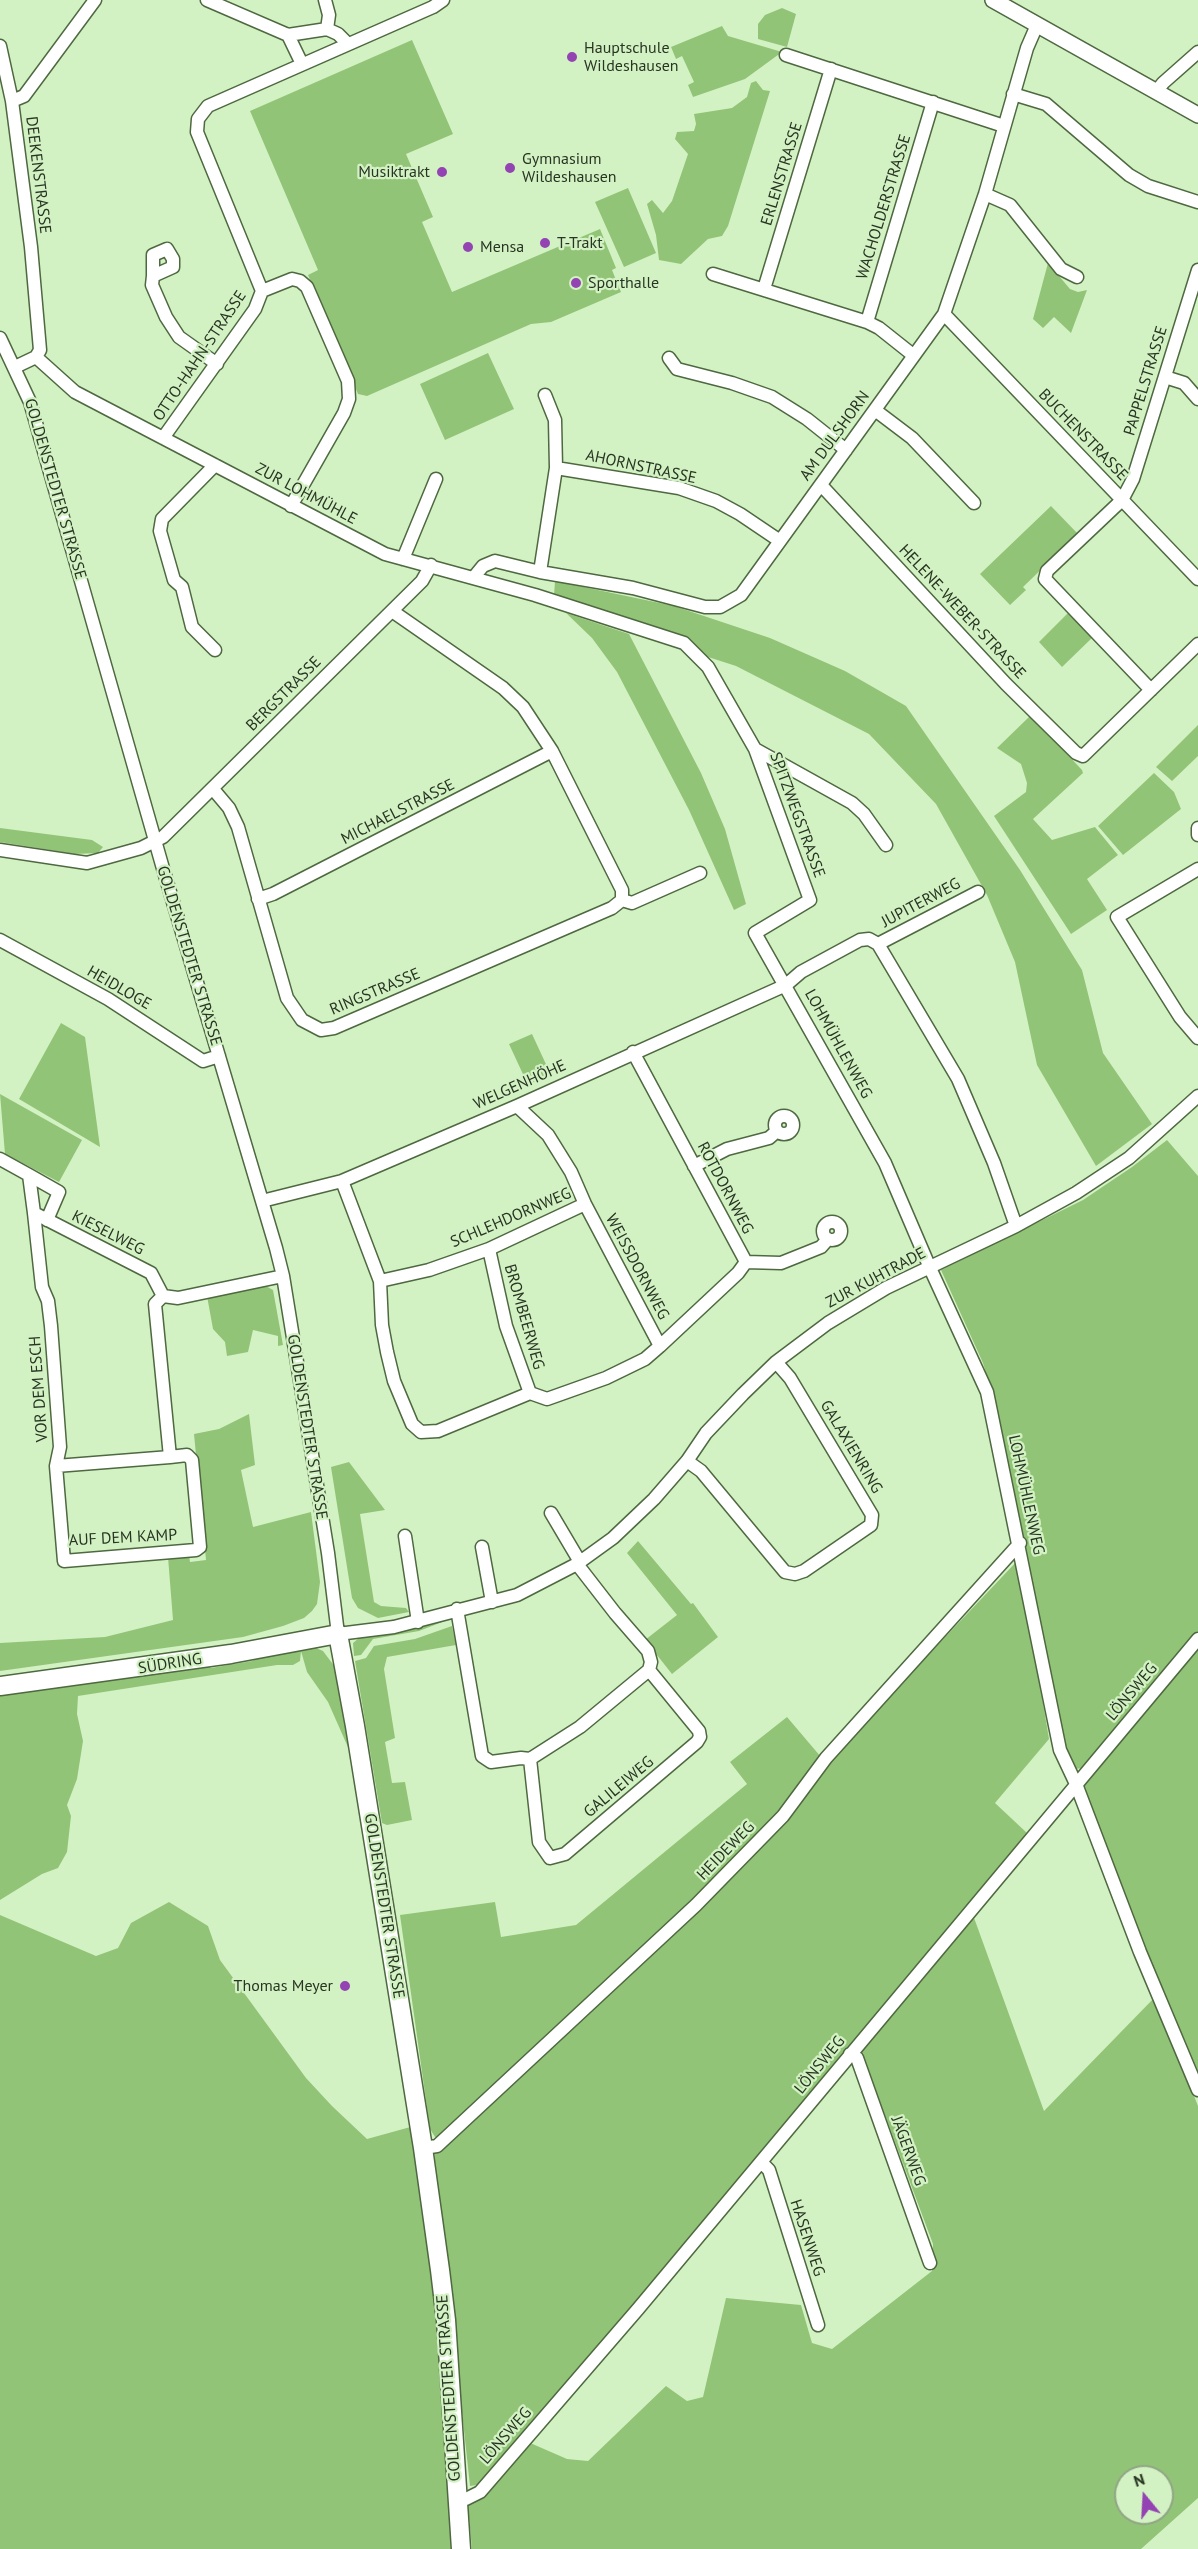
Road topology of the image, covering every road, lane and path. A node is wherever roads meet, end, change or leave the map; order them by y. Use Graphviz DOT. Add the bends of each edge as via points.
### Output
graph roads {
  1 [pos="95,0"];
  2 [pos="325,0"];
  3 [pos="443,0"];
  4 [pos="993,0"];
  5 [pos="215,2"];
  6 [pos="1037,25"];
  7 [pos="327,29"];
  8 [pos="288,34"];
  9 [pos="348,44"];
  10 [pos="0,46"];
  11 [pos="1198,52"];
  12 [pos="786,55"];
  13 [pos="302,64"];
  14 [pos="831,69"];
  15 [pos="1156,92"];
  16 [pos="1013,94"];
  17 [pos="12,101"];
  18 [pos="933,102"];
  19 [pos="1198,116"];
  20 [pos="1004,126"];
  21 [pos="985,194"];
  22 [pos="1198,202"];
  23 [pos="1198,270"];
  24 [pos="713,274"];
  25 [pos="153,276"];
  26 [pos="1077,277"];
  27 [pos="764,289"];
  28 [pos="262,291"];
  29 [pos="944,314"];
  30 [pos="867,321"];
  31 [pos="0,338"];
  32 [pos="913,355"];
  33 [pos="36,357"];
  34 [pos="669,358"];
  35 [pos="217,364"];
  36 [pos="15,367"];
  37 [pos="1165,377"];
  38 [pos="545,395"];
  39 [pos="1198,399"];
  40 [pos="875,410"];
  41 [pos="164,438"];
  42 [pos="846,450"];
  43 [pos="215,465"];
  44 [pos="556,468"];
  45 [pos="436,479"];
  46 [pos="821,485"];
  47 [pos="1122,500"];
  48 [pos="974,503"];
  49 [pos="291,506"];
  50 [pos="780,541"];
  51 [pos="404,559"];
  52 [pos="431,565"];
  53 [pos="540,573"];
  54 [pos="474,577"];
  55 [pos="1198,579"];
  56 [pos="584,610"];
  57 [pos="392,611"];
  58 [pos="1198,644"];
  59 [pos="215,650"];
  60 [pos="1151,690"];
  61 [pos="755,749"];
  62 [pos="552,751"];
  63 [pos="213,789"];
  64 [pos="1198,828"];
  65 [pos="1198,835"];
  66 [pos="155,841"];
  67 [pos="886,845"];
  68 [pos="0,850"];
  69 [pos="1198,869"];
  70 [pos="700,873"];
  71 [pos="978,892"];
  72 [pos="258,899"];
  73 [pos="622,900"];
  74 [pos="755,933"];
  75 [pos="0,940"];
  76 [pos="878,944"];
  77 [pos="786,985"];
  78 [pos="1198,1038"];
  79 [pos="633,1052"];
  80 [pos="219,1056"];
  81 [pos="1198,1096"];
  82 [pos="517,1106"];
  83 [pos="777,1131"];
  84 [pos="0,1159"];
  85 [pos="694,1166"];
  86 [pos="29,1175"];
  87 [pos="342,1181"];
  88 [pos="262,1201"];
  89 [pos="585,1204"];
  90 [pos="34,1213"];
  91 [pos="47,1220"];
  92 [pos="1016,1226"];
  93 [pos="828,1239"];
  94 [pos="489,1249"];
  95 [pos="746,1262"];
  96 [pos="930,1268"];
  97 [pos="283,1276"];
  98 [pos="380,1281"];
  99 [pos="163,1296"];
  100 [pos="660,1346"];
  101 [pos="776,1362"];
  102 [pos="530,1393"];
  103 [pos="170,1457"];
  104 [pos="687,1461"];
  105 [pos="56,1466"];
  106 [pos="551,1513"];
  107 [pos="405,1536"];
  108 [pos="1020,1543"];
  109 [pos="482,1547"];
  110 [pos="579,1563"];
  111 [pos="492,1602"];
  112 [pos="457,1610"];
  113 [pos="418,1622"];
  114 [pos="338,1634"];
  115 [pos="1198,1639"];
  116 [pos="650,1670"];
  117 [pos="0,1686"];
  118 [pos="530,1759"];
  119 [pos="1076,1784"];
  120 [pos="850,2054"];
  121 [pos="1198,2090"];
  122 [pos="423,2148"];
  123 [pos="762,2163"];
  124 [pos="930,2263"];
  125 [pos="818,2325"];
  126 [pos="457,2499"];
  127 [pos="461,2549"];
  1 -- 17 [label="street" via="24,96"];
  2 -- 7 [label="street"];
  3 -- 9 [label="street, OTTO-HAHN-STRASSE"];
  4 -- 6 [label="street"];
  5 -- 8 [label="street"];
  6 -- 15 [label="street"];
  6 -- 16 [label="street, AM DULSHORN"];
  7 -- 8 [label="street"];
  7 -- 9 [label="street"];
  8 -- 13 [label="street"];
  9 -- 13 [label="street, OTTO-HAHN-STRASSE"];
  10 -- 17 [label="street, DEEKENSTRASSE"];
  11 -- 15 [label="street"];
  12 -- 14 [label="street"];
  13 -- 28 [label="street, OTTO-HAHN-STRASSE" via="208,106 198,119 197,132"];
  14 -- 18 [label="street"];
  14 -- 27 [label="street, ERLENSTRASSE"];
  15 -- 19 [label="street"];
  16 -- 20 [label="street, AM DULSHORN"];
  16 -- 22 [label="street" via="1046,104 1120,168 1148,186"];
  17 -- 33 [label="street, DEEKENSTRASSE" via="31,248 40,350"];
  18 -- 20 [label="street"];
  18 -- 30 [label="street, WACHOLDERSTRASSE"];
  20 -- 21 [label="street, AM DULSHORN"];
  21 -- 26 [label="street" via="1010,205 1061,269"];
  21 -- 29 [label="street, AM DULSHORN"];
  23 -- 37 [label="street, PAPPELSTRASSE"];
  24 -- 27 [label="street"];
  25 -- 35 [label="street" via="166,317 179,337"];
  27 -- 30 [label="street"];
  28 -- 35 [label="street, OTTO-HAHN-STRASSE" via="255,309"];
  28 -- 49 [label="street, OTTO-HAHN-STRASSE" via="288,280 300,281 309,291 348,381 349,399 344,413"];
  29 -- 32 [label="street, AM DULSHORN"];
  29 -- 47 [label="street, BUCHENSTRASSE"];
  30 -- 32 [label="street"];
  31 -- 36 [label="street, GOLDENSTEDTER STRASSE"];
  32 -- 40 [label="street, AM DULSHORN"];
  33 -- 36 [label="street"];
  33 -- 41 [label="street, ZUR LOHMÜHLE" via="75,392"];
  34 -- 42 [label="street" via="677,369 772,397"];
  35 -- 41 [label="street, OTTO-HAHN-STRASSE"];
  36 -- 66 [label="street, GOLDENSTEDTER STRASSE" via="36,423"];
  37 -- 39 [label="street" via="1184,383"];
  37 -- 47 [label="street, PAPPELSTRASSE" via="1133,479"];
  38 -- 44 [label="street" via="555,420"];
  40 -- 42 [label="street, AM DULSHORN"];
  40 -- 48 [label="street" via="912,438"];
  41 -- 43 [label="street, ZUR LOHMÜHLE"];
  42 -- 46 [label="street, AM DULSHORN"];
  43 -- 49 [label="street, ZUR LOHMÜHLE"];
  43 -- 59 [label="street" via="162,519 160,531 174,580 182,587 192,627"];
  44 -- 50 [label="street, AHORNSTRASSE" via="679,488 732,510"];
  44 -- 53 [label="street"];
  45 -- 51 [label="street"];
  46 -- 50 [label="street, AM DULSHORN"];
  46 -- 60 [label="street, HELENE-WEBER-STRASSE" via="1006,684 1076,753 1083,756"];
  47 -- 55 [label="street, BUCHENSTRASSE"];
  47 -- 60 [label="street" via="1047,571 1045,579"];
  49 -- 51 [label="street, ZUR LOHMÜHLE" via="385,554"];
  50 -- 53 [label="street, AM DULSHORN" via="741,595 720,608 633,588"];
  51 -- 52 [label="street, ZUR LOHMÜHLE"];
  52 -- 54 [label="street, ZUR LOHMÜHLE"];
  52 -- 57 [label="street, BERGSTRASSE" via="422,581"];
  53 -- 54 [label="street, AM DULSHORN" via="495,561 483,566"];
  54 -- 56 [label="street, ZUR LOHMÜHLE"];
  56 -- 61 [label="street, SPITZWEGSTRASSE" via="684,643 708,667"];
  57 -- 62 [label="street" via="503,688 523,707"];
  57 -- 63 [label="street, BERGSTRASSE"];
  58 -- 60 [label="street"];
  61 -- 67 [label="street, SPITZWEGSTRASSE" via="852,803"];
  61 -- 74 [label="street, SPITZWEGSTRASSE" via="810,900"];
  62 -- 72 [label="street, MICHAELSTRASSE"];
  62 -- 73 [label="street" via="622,890"];
  63 -- 66 [label="street, BERGSTRASSE" via="171,831"];
  63 -- 72 [label="street, RINGSTRASSE" via="238,826"];
  64 -- 65 [label="street"];
  66 -- 68 [label="street, BERGSTRASSE" via="87,863"];
  66 -- 80 [label="street, GOLDENSTEDTER STRASSE"];
  69 -- 78 [label="street" via="1117,917 1180,1017"];
  70 -- 73 [label="street, RINGSTRASSE" via="632,903"];
  71 -- 76 [label="street, JUPITERWEG"];
  72 -- 73 [label="street, RINGSTRASSE" via="290,1004 302,1020 321,1030 334,1029 612,908"];
  74 -- 77 [label="street, LOHMÜHLENWEG"];
  75 -- 80 [label="street, HEIDLOGE" via="108,999 203,1061"];
  76 -- 77 [label="street, JUPITERWEG" via="870,939 860,940 801,972"];
  76 -- 92 [label="street" via="958,1079"];
  77 -- 79 [label="street, WELGENHÖHE"];
  77 -- 96 [label="street, LOHMÜHLENWEG" via="885,1163"];
  79 -- 82 [label="street, WELGENHÖHE"];
  79 -- 85 [label="street, ROTDORNWEG"];
  80 -- 88 [label="street, GOLDENSTEDTER STRASSE"];
  81 -- 92 [label="street, ZUR KUHTRADE" via="1129,1158"];
  82 -- 87 [label="street, WELGENHÖHE"];
  82 -- 89 [label="street, WEISSDORNWEG" via="548,1135"];
  83 -- 85 [label="street" via="769,1138 727,1149"];
  84 -- 86 [label="street, KIESELWEG"];
  85 -- 95 [label="street, ROTDORNWEG"];
  86 -- 90 [label="street"];
  86 -- 91 [label="street, KIESELWEG" via="59,1192"];
  87 -- 88 [label="street, WELGENHÖHE"];
  87 -- 98 [label="street"];
  88 -- 97 [label="street, GOLDENSTEDTER STRASSE"];
  89 -- 94 [label="street, SCHLEHDORNWEG"];
  89 -- 100 [label="street, WEISSDORNWEG"];
  90 -- 91 [label="street, KIESELWEG"];
  90 -- 105 [label="street, VOR DEM ESCH" via="42,1287 51,1326 60,1447"];
  91 -- 99 [label="street, KIESELWEG" via="151,1273"];
  92 -- 96 [label="street, ZUR KUHTRADE"];
  93 -- 95 [label="street" via="821,1247 782,1263"];
  94 -- 98 [label="street, SCHLEHDORNWEG" via="429,1270"];
  94 -- 102 [label="street, BROMBEERWEG" via="506,1326"];
  95 -- 100 [label="street, WEISSDORNWEG"];
  96 -- 101 [label="street, ZUR KUHTRADE" via="837,1316"];
  96 -- 108 [label="street, LOHMÜHLENWEG" via="987,1392"];
  97 -- 99 [label="street" via="178,1298"];
  97 -- 114 [label="street, GOLDENSTEDTER STRASSE"];
  98 -- 102 [label="street" via="382,1325 394,1381 412,1424 421,1432 438,1431"];
  99 -- 103 [label="street" via="155,1304"];
  100 -- 102 [label="street, BROMBEERWEG" via="645,1359 606,1378 547,1400"];
  101 -- 104 [label="street, ZUR KUHTRADE" via="706,1433"];
  101 -- 104 [label="street, GALAXIENRING" via="790,1378 867,1506 872,1515 870,1525 804,1571 785,1572 701,1471"];
  103 -- 105 [label="street"];
  103 -- 105 [label="street, AUF DEM KAMP" via="187,1455 192,1460 200,1547 196,1550 64,1561"];
  104 -- 110 [label="street, ZUR KUHTRADE" via="613,1538"];
  106 -- 110 [label="street"];
  107 -- 113 [label="street"];
  108 -- 119 [label="street, LOHMÜHLENWEG" via="1060,1750"];
  108 -- 122 [label="street, HEIDEWEG" via="829,1755 783,1816 704,1897 437,2145"];
  109 -- 111 [label="street"];
  110 -- 111 [label="street, ZUR KUHTRADE" via="524,1592"];
  110 -- 116 [label="street" via="648,1651"];
  111 -- 112 [label="street, ZUR KUHTRADE"];
  112 -- 113 [label="street, ZUR KUHTRADE"];
  112 -- 118 [label="street" via="482,1756 490,1762"];
  113 -- 114 [label="street, ZUR KUHTRADE"];
  114 -- 117 [label="main road, SÜDRING" via="220,1656"];
  114 -- 122 [label="main road, GOLDENSTEDTER STRASSE"];
  115 -- 119 [label="street, LÖNSWEG"];
  116 -- 118 [label="street" via="580,1728"];
  116 -- 118 [label="street, GALILEIWEG" via="700,1737 565,1854 550,1858 539,1842"];
  119 -- 120 [label="street, LÖNSWEG"];
  119 -- 121 [label="street, LOHMÜHLENWEG"];
  120 -- 123 [label="street, LÖNSWEG"];
  120 -- 124 [label="street, JÄGERWEG" via="857,2058"];
  122 -- 126 [label="main road, GOLDENSTEDTER STRASSE" via="446,2320"];
  123 -- 125 [label="street, HASENWEG" via="769,2170"];
  123 -- 126 [label="street, LÖNSWEG" via="480,2492"];
  126 -- 127 [label="main road, GOLDENSTEDTER STRASSE"];
}
